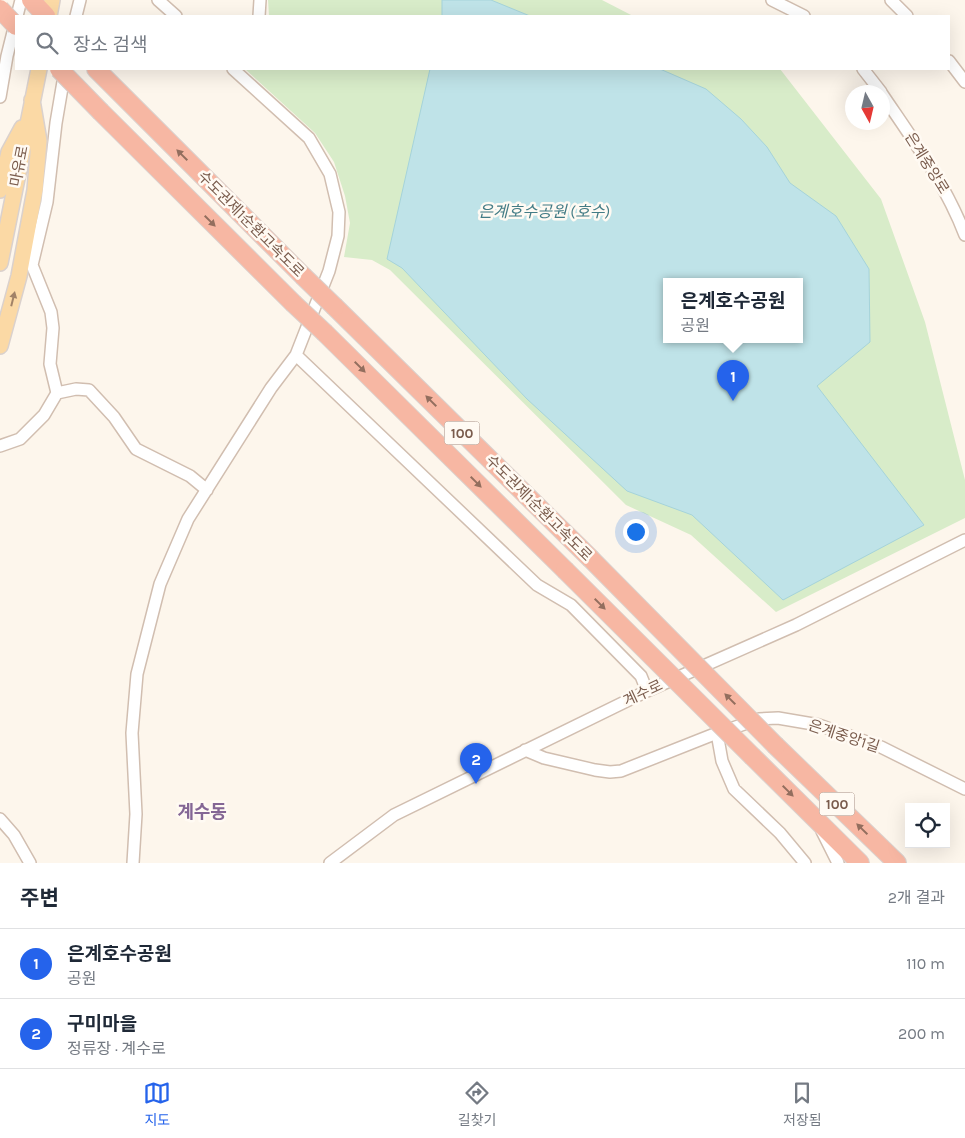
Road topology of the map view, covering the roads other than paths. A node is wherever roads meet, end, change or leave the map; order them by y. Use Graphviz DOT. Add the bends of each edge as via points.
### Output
graph roads {
  1 [pos="21,0"];
  2 [pos="31,0"];
  3 [pos="52,0"];
  4 [pos="80,0"];
  5 [pos="158,0"];
  6 [pos="260,0"];
  7 [pos="772,0"];
  8 [pos="891,0"];
  9 [pos="0,9"];
  10 [pos="17,15"];
  11 [pos="46,15"];
  12 [pos="47,15"];
  13 [pos="76,15"];
  14 [pos="175,15"];
  15 [pos="259,15"];
  16 [pos="802,15"];
  17 [pos="906,15"];
  18 [pos="15,21"];
  19 [pos="15,25"];
  20 [pos="950,62"];
  21 [pos="39,70"];
  22 [pos="60,70"];
  23 [pos="66,70"];
  24 [pos="234,70"];
  25 [pos="865,70"];
  26 [pos="101,75"];
  27 [pos="965,82"];
  28 [pos="876,85"];
  29 [pos="0,97"];
  30 [pos="32,100"];
  31 [pos="890,105"];
  32 [pos="29,116"];
  33 [pos="0,190"];
  34 [pos="964,231"];
  35 [pos="0,263"];
  36 [pos="0,346"];
  37 [pos="296,355"];
  38 [pos="57,393"];
  39 [pos="0,446"];
  40 [pos="207,490"];
  41 [pos="965,540"];
  42 [pos="647,690"];
  43 [pos="717,733"];
  44 [pos="525,750"];
  45 [pos="965,790"];
  46 [pos="816,818"];
  47 [pos="0,819"];
  48 [pos="30,863"];
  49 [pos="134,863"];
  50 [pos="330,863"];
  51 [pos="805,863"];
  52 [pos="838,863"];
  53 [pos="860,863"];
  54 [pos="897,863"];
  1 -- 10 [label="street"];
  2 -- 11 [label="highway"];
  3 -- 12 [label="main road"];
  4 -- 13 [label="street"];
  5 -- 14 [label="street"];
  6 -- 15 [label="street"];
  7 -- 16 [label="street"];
  8 -- 17 [label="street"];
  9 -- 19 [label="highway, bridge"];
  18 -- 29 [label="street"];
  20 -- 27 [label="street"];
  21 -- 30 [label="main road, 마유로"];
  22 -- 46 [label="highway, 수도권제1순환고속도로 / 100, one-way, bridge"];
  23 -- 38 [label="street" via="46,202 32,265 51,312 50,364"];
  24 -- 37 [label="street" via="309,138 330,174 339,212 338,236 329,271"];
  25 -- 28 [label="street, 은계중앙로"];
  54 -- 26 [label="highway, 수도권제1순환고속도로 / 100, one-way, bridge"];
  30 -- 32 [label="main road, 마유로"];
  36 -- 30 [label="main road, one-way" via="35,190 39,141"];
  31 -- 34 [label="street, 은계중앙로" via="938,177"];
  32 -- 33 [label="main road" via="9,152"];
  32 -- 35 [label="main road, 마유로"];
  37 -- 40 [label="street" via="271,388"];
  37 -- 42 [label="street" via="537,585 571,605 641,676"];
  38 -- 39 [label="street" via="44,415 20,439"];
  38 -- 40 [label="street" via="89,390 114,417 136,449 190,476"];
  40 -- 49 [label="street" via="188,519 160,584 138,674 132,733 136,814"];
  41 -- 42 [label="street, 계수로" via="796,625"];
  42 -- 44 [label="street, 계수로"];
  43 -- 44 [label="street, 은계중앙1길" via="621,771 610,772 544,758"];
  43 -- 45 [label="street, 은계중앙1길" via="759,719 778,718 819,725 881,747"];
  43 -- 51 [label="street" via="722,762 734,789 780,833"];
  44 -- 50 [label="street, 계수로" via="394,815"];
  46 -- 52 [label="street"];
  46 -- 53 [label="highway, 수도권제1순환고속도로 / 100"];
  47 -- 48 [label="street" via="14,835"];
}
